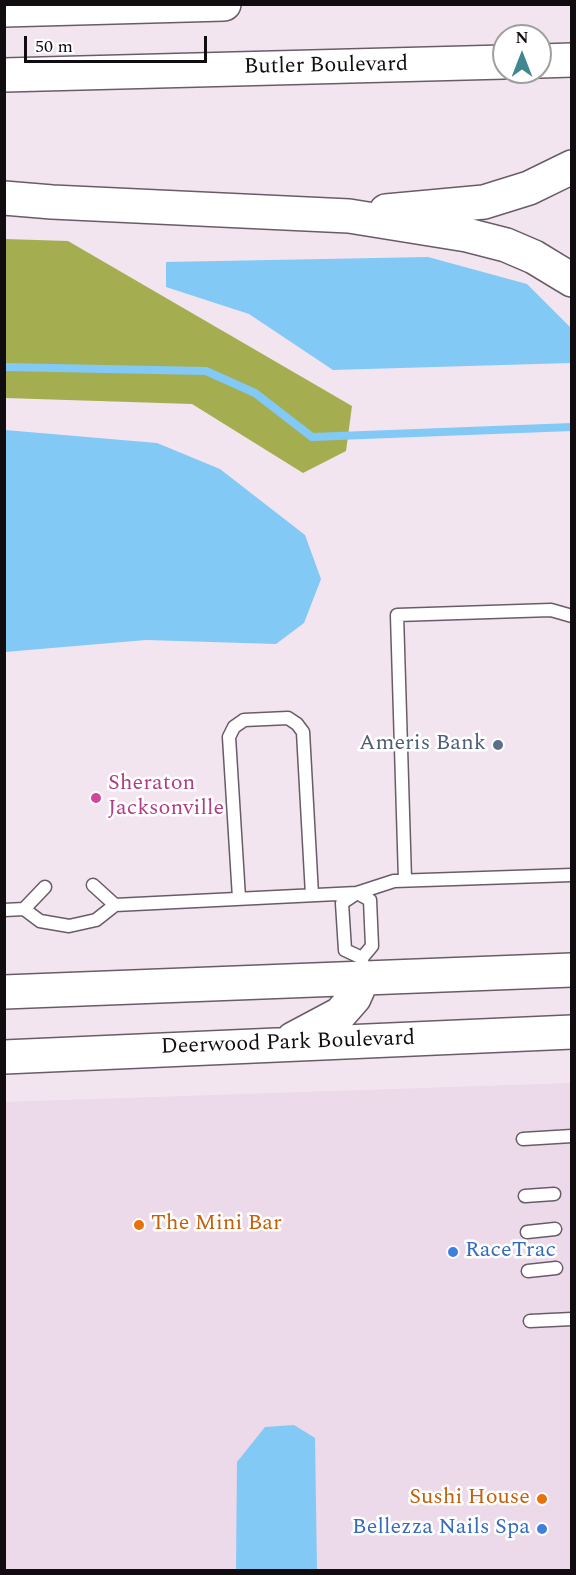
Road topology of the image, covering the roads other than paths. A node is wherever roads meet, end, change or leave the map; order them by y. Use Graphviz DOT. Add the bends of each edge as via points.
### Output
graph roads {
  1 [pos="224,4"];
  2 [pos="4,10"];
  3 [pos="572,60"];
  4 [pos="552,61"];
  5 [pos="492,62"];
  6 [pos="4,75"];
  7 [pos="572,167"];
  8 [pos="4,198"];
  9 [pos="349,216"];
  10 [pos="572,280"];
  11 [pos="572,616"];
  12 [pos="572,875"];
  13 [pos="405,880"];
  14 [pos="93,885"];
  15 [pos="45,887"];
  16 [pos="357,893"];
  17 [pos="312,894"];
  18 [pos="239,898"];
  19 [pos="115,905"];
  20 [pos="24,909"];
  21 [pos="4,910"];
  22 [pos="363,968"];
  23 [pos="572,970"];
  24 [pos="4,992"];
  25 [pos="572,1032"];
  26 [pos="283,1044"];
  27 [pos="4,1057"];
  28 [pos="572,1136"];
  29 [pos="523,1139"];
  30 [pos="554,1194"];
  31 [pos="525,1196"];
  32 [pos="555,1229"];
  33 [pos="527,1232"];
  34 [pos="556,1268"];
  35 [pos="528,1271"];
  36 [pos="572,1319"];
  37 [pos="530,1321"];
  1 -- 2 [label="main road"];
  3 -- 4 [label="main road"];
  5 -- 6 [label="main road, Butler Boulevard"];
  7 -- 9 [label="main road" via="529,188 484,202"];
  8 -- 9 [label="main road"];
  9 -- 10 [label="main road" via="506,245"];
  11 -- 13 [label="lane" via="551,610 397,615"];
  12 -- 13 [label="lane"];
  13 -- 16 [label="lane"];
  14 -- 19 [label="lane"];
  15 -- 20 [label="lane"];
  16 -- 17 [label="lane"];
  16 -- 22 [label="lane" via="370,900 372,946"];
  16 -- 22 [label="lane" via="342,903 344,939 345,950"];
  17 -- 18 [label="lane"];
  17 -- 18 [label="lane" via="303,732 288,718 244,720 234,727 230,737"];
  18 -- 19 [label="lane"];
  19 -- 20 [label="lane" via="96,920 69,926 40,921"];
  20 -- 21 [label="lane"];
  22 -- 23 [label="main road"];
  22 -- 24 [label="main road"];
  22 -- 26 [label="main road" via="354,998 340,1014"];
  25 -- 26 [label="main road, Deerwood Park Boulevard"];
  26 -- 27 [label="main road, Deerwood Park Boulevard"];
  28 -- 29 [label="lane"];
  30 -- 31 [label="lane"];
  32 -- 33 [label="lane"];
  34 -- 35 [label="lane"];
  36 -- 37 [label="lane"];
}
